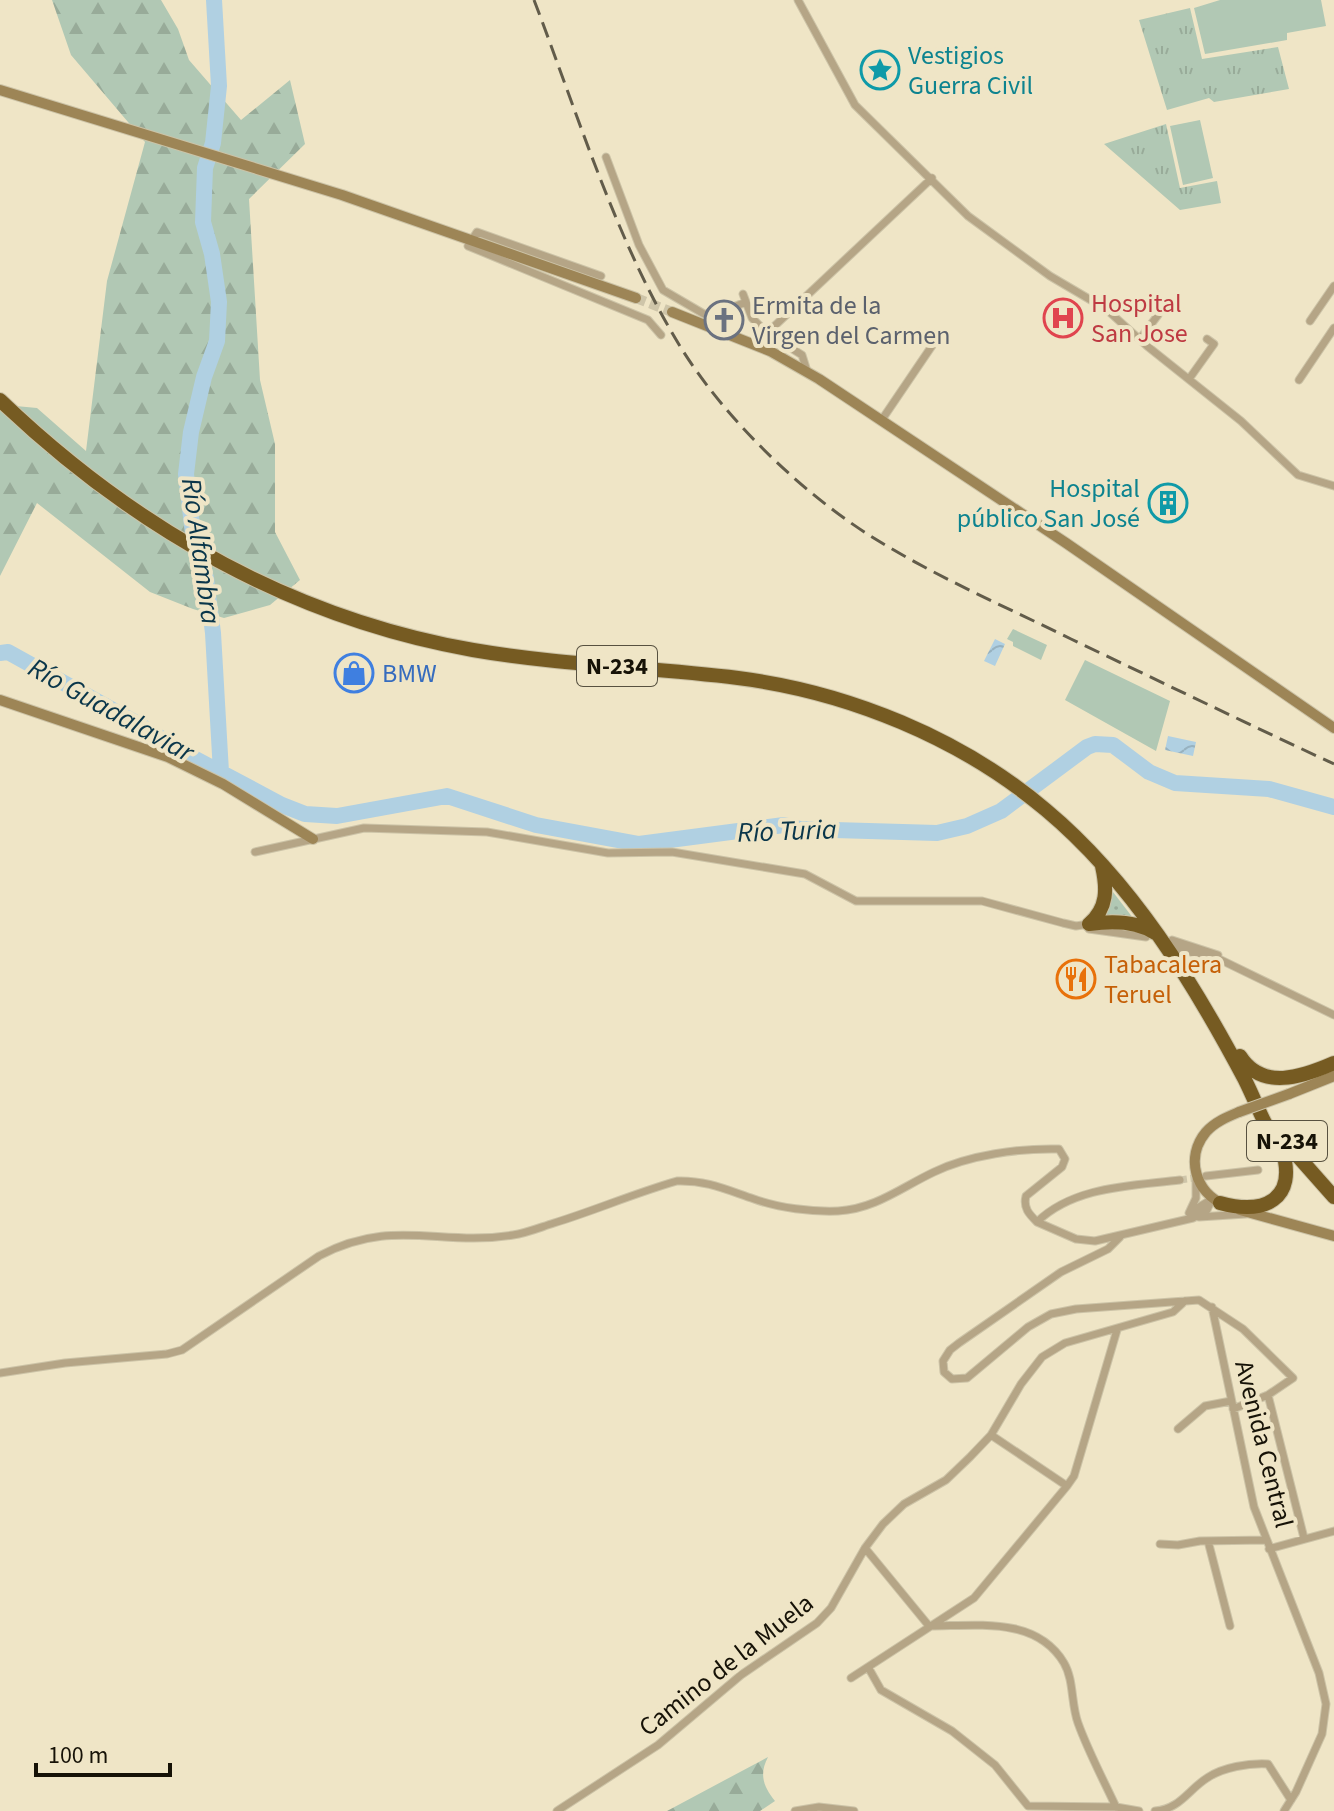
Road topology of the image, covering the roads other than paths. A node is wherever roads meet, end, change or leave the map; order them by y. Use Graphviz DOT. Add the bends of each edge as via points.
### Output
graph roads {
  1 [pos="798,0"];
  2 [pos="0,90"];
  3 [pos="606,157"];
  4 [pos="932,178"];
  5 [pos="471,238"];
  6 [pos="601,276"];
  7 [pos="1334,286"];
  8 [pos="636,298"];
  9 [pos="672,312"];
  10 [pos="1158,315"];
  11 [pos="1310,321"];
  12 [pos="1334,328"];
  13 [pos="767,333"];
  14 [pos="940,334"];
  15 [pos="661,335"];
  16 [pos="1140,339"];
  17 [pos="1207,339"];
  18 [pos="807,371"];
  19 [pos="1189,379"];
  20 [pos="1299,380"];
  21 [pos="0,392"];
  22 [pos="0,400"];
  23 [pos="881,421"];
  24 [pos="35,434"];
  25 [pos="1334,486"];
  26 [pos="0,700"];
  27 [pos="1334,728"];
  28 [pos="313,839"];
  29 [pos="255,852"];
  30 [pos="1102,865"];
  31 [pos="1083,925"];
  32 [pos="1161,940"];
  33 [pos="1183,974"];
  34 [pos="1334,1015"];
  35 [pos="1334,1063"];
  36 [pos="1334,1076"];
  37 [pos="1245,1080"];
  38 [pos="1258,1170"];
  39 [pos="1201,1175"];
  40 [pos="1180,1180"];
  41 [pos="1334,1197"];
  42 [pos="1216,1201"];
  43 [pos="1257,1215"];
  44 [pos="1188,1216"];
  45 [pos="1037,1222"];
  46 [pos="1334,1236"];
  47 [pos="1120,1237"];
  48 [pos="1185,1301"];
  49 [pos="1212,1307"];
  50 [pos="1117,1330"];
  51 [pos="0,1373"];
  52 [pos="1268,1395"];
  53 [pos="1232,1405"];
  54 [pos="1178,1429"];
  55 [pos="991,1435"];
  56 [pos="1067,1486"];
  57 [pos="1334,1531"];
  58 [pos="1304,1538"];
  59 [pos="1266,1540"];
  60 [pos="1208,1541"];
  61 [pos="1160,1544"];
  62 [pos="865,1548"];
  63 [pos="1269,1549"];
  64 [pos="929,1626"];
  65 [pos="1230,1626"];
  66 [pos="868,1667"];
  67 [pos="851,1678"];
  68 [pos="1291,1800"];
  69 [pos="1116,1807"];
  70 [pos="557,1811"];
  71 [pos="795,1811"];
  72 [pos="854,1811"];
  73 [pos="1139,1811"];
  74 [pos="1155,1811"];
  75 [pos="1284,1811"];
  1 -- 4 [label="street" via="855,105"];
  2 -- 5 [label="main road"];
  3 -- 13 [label="street" via="639,245 663,290 704,314 716,314 745,298 757,325"];
  4 -- 13 [label="street"];
  4 -- 16 [label="street" via="991,234 1093,300"];
  5 -- 6 [label="street" via="477,232"];
  5 -- 8 [label="main road"];
  5 -- 15 [label="street" via="468,246 648,320"];
  7 -- 11 [label="street"];
  9 -- 18 [label="main road"];
  10 -- 16 [label="street"];
  12 -- 20 [label="street"];
  13 -- 18 [label="street" via="802,355"];
  14 -- 23 [label="street"];
  16 -- 19 [label="street"];
  17 -- 19 [label="street" via="1214,344"];
  18 -- 23 [label="main road"];
  19 -- 25 [label="street" via="1298,475"];
  21 -- 24 [label="highway, N-234"];
  22 -- 24 [label="highway, N-234"];
  23 -- 27 [label="main road"];
  24 -- 30 [label="highway, N-234" via="80,472 218,563 354,621 535,659 743,679 867,709 928,735 1009,783 1045,809"];
  26 -- 28 [label="main road" via="168,757"];
  28 -- 29 [label="street"];
  28 -- 31 [label="street" via="364,828 487,832 608,853 672,852 810,875 856,901 982,901"];
  30 -- 31 [label="highway" via="1104,900 1097,918"];
  30 -- 32 [label="highway, N-234"];
  31 -- 32 [label="highway" via="1137,925"];
  32 -- 33 [label="highway, N-234"];
  32 -- 34 [label="street" via="1221,960"];
  33 -- 35 [label="highway" via="1250,1071 1289,1077"];
  33 -- 37 [label="highway, N-234"];
  36 -- 39 [label="main road, bridge" via="1239,1112 1208,1130 1197,1152"];
  37 -- 41 [label="highway, N-234" via="1295,1153"];
  37 -- 42 [label="highway" via="1282,1149 1286,1180 1280,1194 1263,1206 1243,1208"];
  38 -- 39 [label="street"];
  39 -- 42 [label="main road" via="1201,1188"];
  39 -- 44 [label="street"];
  40 -- 45 [label="street" via="1078,1197"];
  42 -- 43 [label="main road"];
  42 -- 44 [label="street"];
  43 -- 44 [label="street"];
  43 -- 46 [label="main road"];
  44 -- 47 [label="street"];
  45 -- 47 [label="street" via="1076,1239"];
  45 -- 51 [label="street" via="1024,1203 1062,1167 1065,1159 1059,1149 967,1158 874,1204 836,1211 777,1205 698,1180 677,1181 516,1235 367,1236 319,1256 182,1350"];
  47 -- 48 [label="street" via="950,1350 944,1372 952,1379 967,1378 1051,1314"];
  48 -- 49 [label="street" via="1199,1300"];
  48 -- 50 [label="street, Camino de la Muela" via="1173,1312"];
  49 -- 52 [label="street" via="1293,1378"];
  49 -- 53 [label="street, Avenida Central"];
  50 -- 55 [label="street, Camino de la Muela" via="1065,1343 1042,1357"];
  50 -- 56 [label="street"];
  52 -- 53 [label="street"];
  52 -- 58 [label="street"];
  53 -- 54 [label="street" via="1205,1406"];
  53 -- 59 [label="street, Avenida Central"];
  55 -- 56 [label="street"];
  55 -- 62 [label="street, Camino de la Muela" via="946,1480 890,1516"];
  56 -- 64 [label="street" via="974,1598"];
  57 -- 58 [label="street"];
  58 -- 63 [label="street"];
  59 -- 60 [label="street"];
  59 -- 63 [label="street, Avenida Central"];
  60 -- 61 [label="street"];
  60 -- 65 [label="street"];
  62 -- 64 [label="street"];
  62 -- 70 [label="street, Camino de la Muela" via="817,1623 741,1675 658,1745"];
  63 -- 68 [label="street, Avenida Central" via="1319,1673 1326,1704 1322,1734"];
  64 -- 66 [label="street"];
  64 -- 69 [label="street" via="1013,1627 1049,1646 1064,1663 1076,1720"];
  66 -- 67 [label="street"];
  66 -- 69 [label="street" via="881,1690 952,1731 995,1765 1028,1806"];
  68 -- 74 [label="street" via="1268,1764 1250,1763 1208,1776 1177,1805"];
  68 -- 75 [label="street, Avenida Central"];
  69 -- 73 [label="street"];
  71 -- 72 [label="street"];
}
